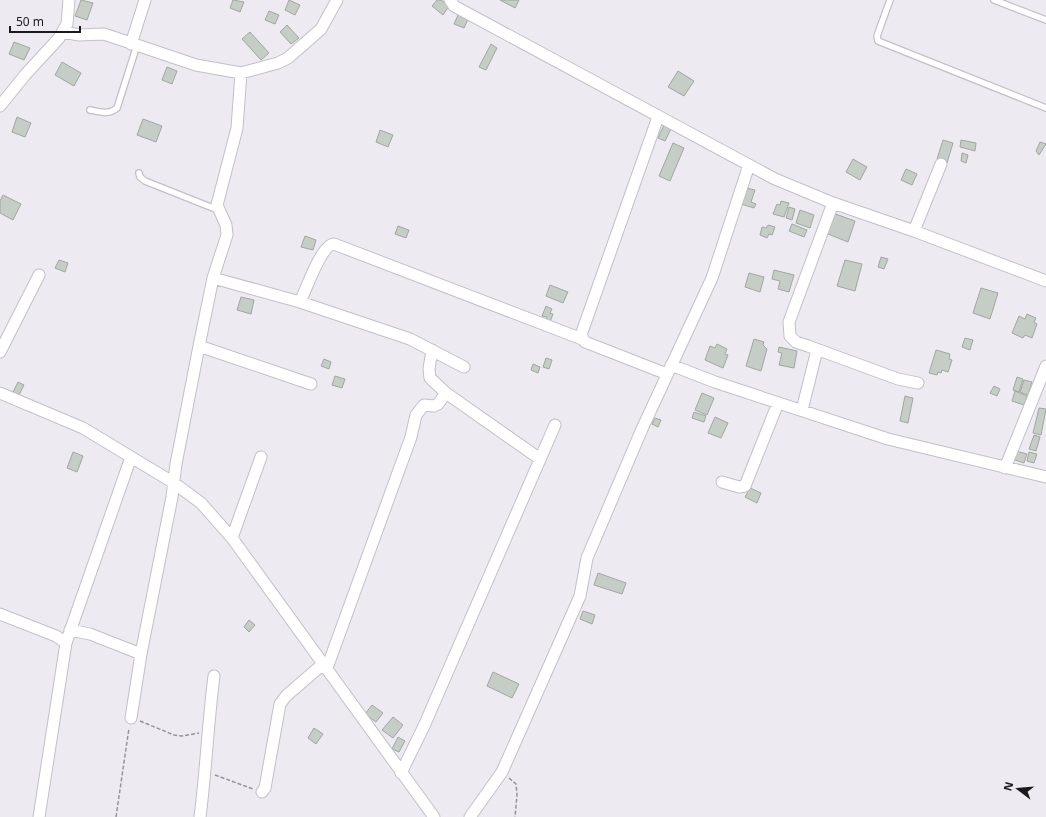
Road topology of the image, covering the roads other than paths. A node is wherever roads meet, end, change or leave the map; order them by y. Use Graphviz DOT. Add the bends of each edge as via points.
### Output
graph roads {
  1 [pos="69,0"];
  2 [pos="145,0"];
  3 [pos="337,0"];
  4 [pos="450,0"];
  5 [pos="890,0"];
  6 [pos="994,0"];
  7 [pos="1046,20"];
  8 [pos="63,32"];
  9 [pos="134,45"];
  10 [pos="241,73"];
  11 [pos="0,106"];
  12 [pos="1046,108"];
  13 [pos="90,110"];
  14 [pos="658,117"];
  15 [pos="941,164"];
  16 [pos="749,165"];
  17 [pos="140,173"];
  18 [pos="833,203"];
  19 [pos="218,210"];
  20 [pos="914,231"];
  21 [pos="39,275"];
  22 [pos="213,278"];
  23 [pos="1046,281"];
  24 [pos="300,302"];
  25 [pos="582,339"];
  26 [pos="199,346"];
  27 [pos="432,350"];
  28 [pos="817,350"];
  29 [pos="0,352"];
  30 [pos="1046,366"];
  31 [pos="464,367"];
  32 [pos="669,370"];
  33 [pos="918,383"];
  34 [pos="311,384"];
  35 [pos="0,393"];
  36 [pos="446,393"];
  37 [pos="778,403"];
  38 [pos="802,410"];
  39 [pos="555,425"];
  40 [pos="132,457"];
  41 [pos="261,457"];
  42 [pos="540,459"];
  43 [pos="1005,468"];
  44 [pos="1046,477"];
  45 [pos="722,482"];
  46 [pos="174,483"];
  47 [pos="232,538"];
  48 [pos="0,614"];
  49 [pos="70,630"];
  50 [pos="66,643"];
  51 [pos="141,654"];
  52 [pos="325,666"];
  53 [pos="214,676"];
  54 [pos="131,718"];
  55 [pos="401,773"];
  56 [pos="262,792"];
  57 [pos="39,817"];
  58 [pos="200,817"];
  59 [pos="434,817"];
  60 [pos="470,817"];
  1 -- 8 [label="street" via="67,24"];
  2 -- 9 [label="street"];
  3 -- 10 [label="street" via="321,29 288,58"];
  4 -- 14 [label="street" via="454,6"];
  5 -- 12 [label="lane" via="877,36 878,41"];
  6 -- 7 [label="lane"];
  8 -- 9 [label="street" via="80,35 104,34"];
  8 -- 11 [label="street"];
  9 -- 10 [label="street" via="196,65"];
  9 -- 13 [label="lane" via="117,108 107,113"];
  10 -- 19 [label="street" via="237,128"];
  14 -- 16 [label="street"];
  14 -- 25 [label="street" via="581,335"];
  15 -- 20 [label="street"];
  16 -- 18 [label="street" via="775,179"];
  16 -- 32 [label="street" via="712,278"];
  17 -- 19 [label="lane" via="145,182"];
  18 -- 20 [label="street"];
  18 -- 28 [label="street" via="789,322 790,336 796,342"];
  19 -- 22 [label="street" via="226,225 227,235"];
  20 -- 23 [label="street"];
  21 -- 29 [label="street"];
  22 -- 24 [label="street"];
  22 -- 26 [label="street"];
  24 -- 25 [label="street" via="321,256 327,247 334,244"];
  24 -- 27 [label="street" via="410,339"];
  25 -- 32 [label="street" via="584,342"];
  26 -- 34 [label="street"];
  26 -- 46 [label="street"];
  27 -- 31 [label="street"];
  27 -- 36 [label="street" via="430,378"];
  28 -- 33 [label="street"];
  28 -- 38 [label="street"];
  30 -- 43 [label="street"];
  32 -- 37 [label="street"];
  32 -- 60 [label="street" via="587,558 580,596 502,772"];
  35 -- 40 [label="street" via="70,422"];
  36 -- 42 [label="street"];
  36 -- 52 [label="street" via="438,404 424,405 416,415 411,437"];
  37 -- 38 [label="street"];
  37 -- 45 [label="street" via="745,486 739,487"];
  38 -- 43 [label="street" via="888,439"];
  39 -- 42 [label="street"];
  40 -- 46 [label="street"];
  40 -- 49 [label="street"];
  41 -- 47 [label="street"];
  42 -- 55 [label="street"];
  43 -- 44 [label="street"];
  46 -- 47 [label="street" via="201,503"];
  46 -- 51 [label="street"];
  47 -- 52 [label="street"];
  48 -- 50 [label="street" via="56,636"];
  49 -- 50 [label="street"];
  49 -- 51 [label="street" via="90,634"];
  50 -- 57 [label="street"];
  51 -- 54 [label="street"];
  52 -- 55 [label="street"];
  52 -- 56 [label="street" via="286,696 280,704 265,788"];
  53 -- 58 [label="street"];
  55 -- 59 [label="street"];
}
